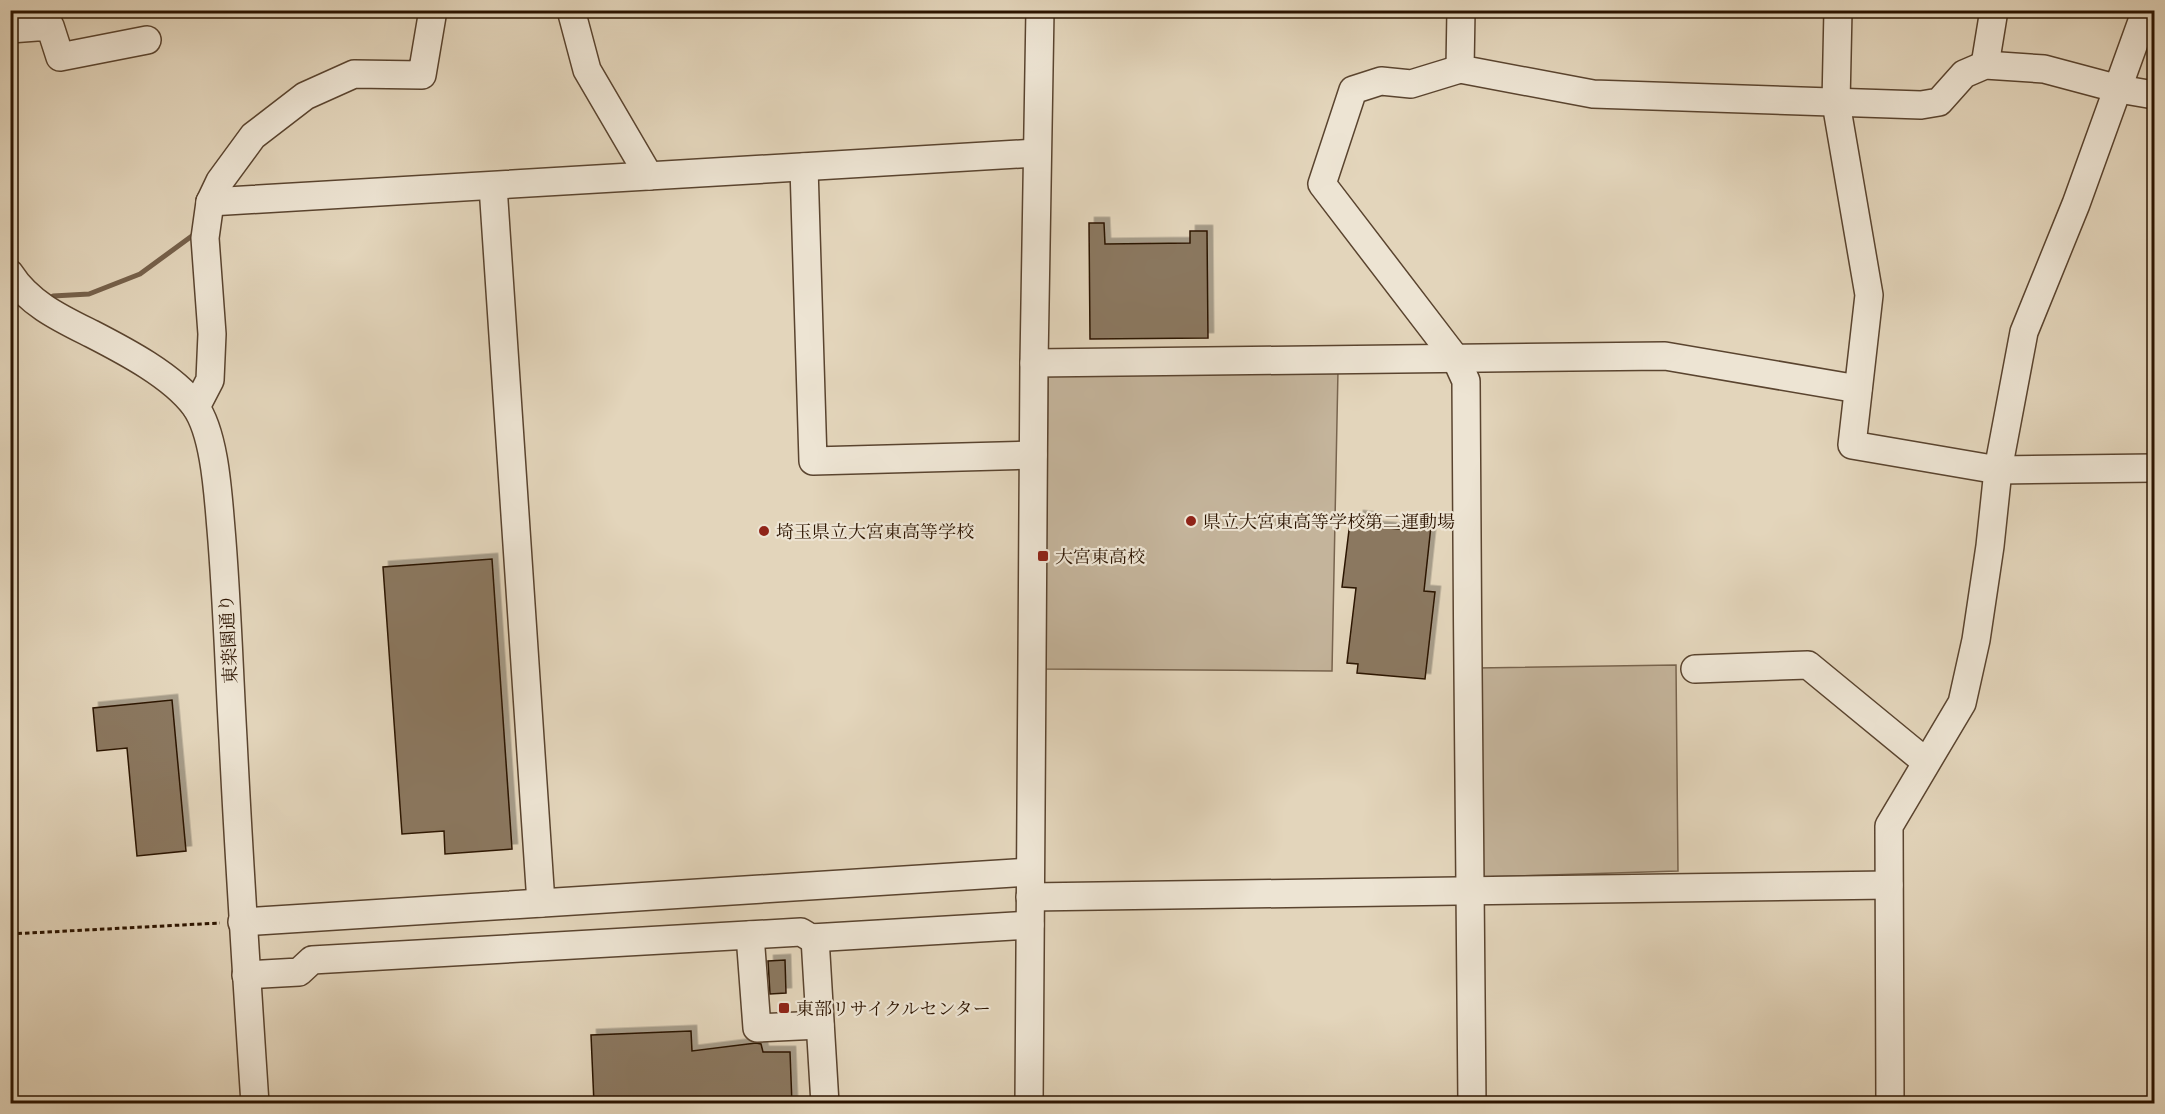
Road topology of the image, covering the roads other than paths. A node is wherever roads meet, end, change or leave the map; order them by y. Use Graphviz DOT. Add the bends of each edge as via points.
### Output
graph roads {
  1 [pos="433,10"];
  2 [pos="571,10"];
  3 [pos="1040,10"];
  4 [pos="1461,10"];
  5 [pos="1838,10"];
  6 [pos="1994,10"];
  7 [pos="2146,10"];
  8 [pos="10,29"];
  9 [pos="147,40"];
  10 [pos="1985,65"];
  11 [pos="1460,69"];
  12 [pos="2119,88"];
  13 [pos="2154,94"];
  14 [pos="1836,103"];
  15 [pos="1036,153"];
  16 [pos="804,166"];
  17 [pos="649,176"];
  18 [pos="493,186"];
  19 [pos="210,202"];
  20 [pos="13,281"];
  21 [pos="1456,359"];
  22 [pos="1034,363"];
  23 [pos="1858,389"];
  24 [pos="196,407"];
  25 [pos="1033,455"];
  26 [pos="2154,468"];
  27 [pos="1998,470"];
  28 [pos="1695,669"];
  29 [pos="1926,762"];
  30 [pos="1030,884"];
  31 [pos="1889,885"];
  32 [pos="1468,891"];
  33 [pos="541,903"];
  34 [pos="242,922"];
  35 [pos="1030,925"];
  36 [pos="750,935"];
  37 [pos="814,938"];
  38 [pos="246,975"];
  39 [pos="820,1025"];
  40 [pos="255,1104"];
  41 [pos="825,1104"];
  42 [pos="1029,1104"];
  43 [pos="1472,1104"];
  44 [pos="1890,1104"];
  1 -- 19 [label="street" via="422,75 354,74 305,96 253,136 220,181"];
  2 -- 17 [label="street" via="587,70"];
  3 -- 15 [label="street"];
  4 -- 11 [label="street"];
  5 -- 14 [label="street"];
  6 -- 10 [label="street"];
  7 -- 12 [label="street"];
  8 -- 9 [label="street" via="51,26 60,57"];
  10 -- 12 [label="street" via="2044,69"];
  10 -- 14 [label="street" via="1964,74 1939,102"];
  11 -- 14 [label="street" via="1593,94"];
  11 -- 21 [label="street" via="1411,84 1381,81 1353,90 1322,184"];
  12 -- 13 [label="street"];
  12 -- 27 [label="street" via="2024,332"];
  14 -- 23 [label="street" via="1869,295"];
  15 -- 16 [label="street"];
  15 -- 22 [label="street"];
  16 -- 17 [label="street"];
  16 -- 25 [label="street" via="813,462"];
  17 -- 18 [label="street"];
  18 -- 19 [label="street"];
  18 -- 33 [label="street"];
  19 -- 24 [label="street" via="205,238 212,334 210,380"];
  20 -- 24 [label="street, 東楽園通り" via="62,319 151,368"];
  21 -- 22 [label="street"];
  21 -- 23 [label="street" via="1665,356"];
  21 -- 32 [label="street" via="1466,381"];
  22 -- 25 [label="street"];
  23 -- 27 [label="street" via="1852,446"];
  24 -- 34 [label="street, 東楽園通り" via="209,440 218,488"];
  25 -- 30 [label="street"];
  26 -- 27 [label="street"];
  27 -- 29 [label="street" via="1976,640 1962,703"];
  28 -- 29 [label="street" via="1808,665"];
  29 -- 31 [label="street" via="1889,826"];
  30 -- 32 [label="street"];
  30 -- 33 [label="street"];
  30 -- 35 [label="street"];
  31 -- 32 [label="street"];
  31 -- 44 [label="street"];
  32 -- 43 [label="street"];
  33 -- 34 [label="street"];
  34 -- 38 [label="street, 東楽園通り"];
  35 -- 37 [label="street"];
  35 -- 42 [label="street"];
  36 -- 37 [label="street" via="801,932"];
  36 -- 38 [label="street" via="312,960 299,972"];
  36 -- 39 [label="street" via="757,1028"];
  37 -- 39 [label="street"];
  38 -- 40 [label="street, 東楽園通り"];
  39 -- 41 [label="street"];
}
